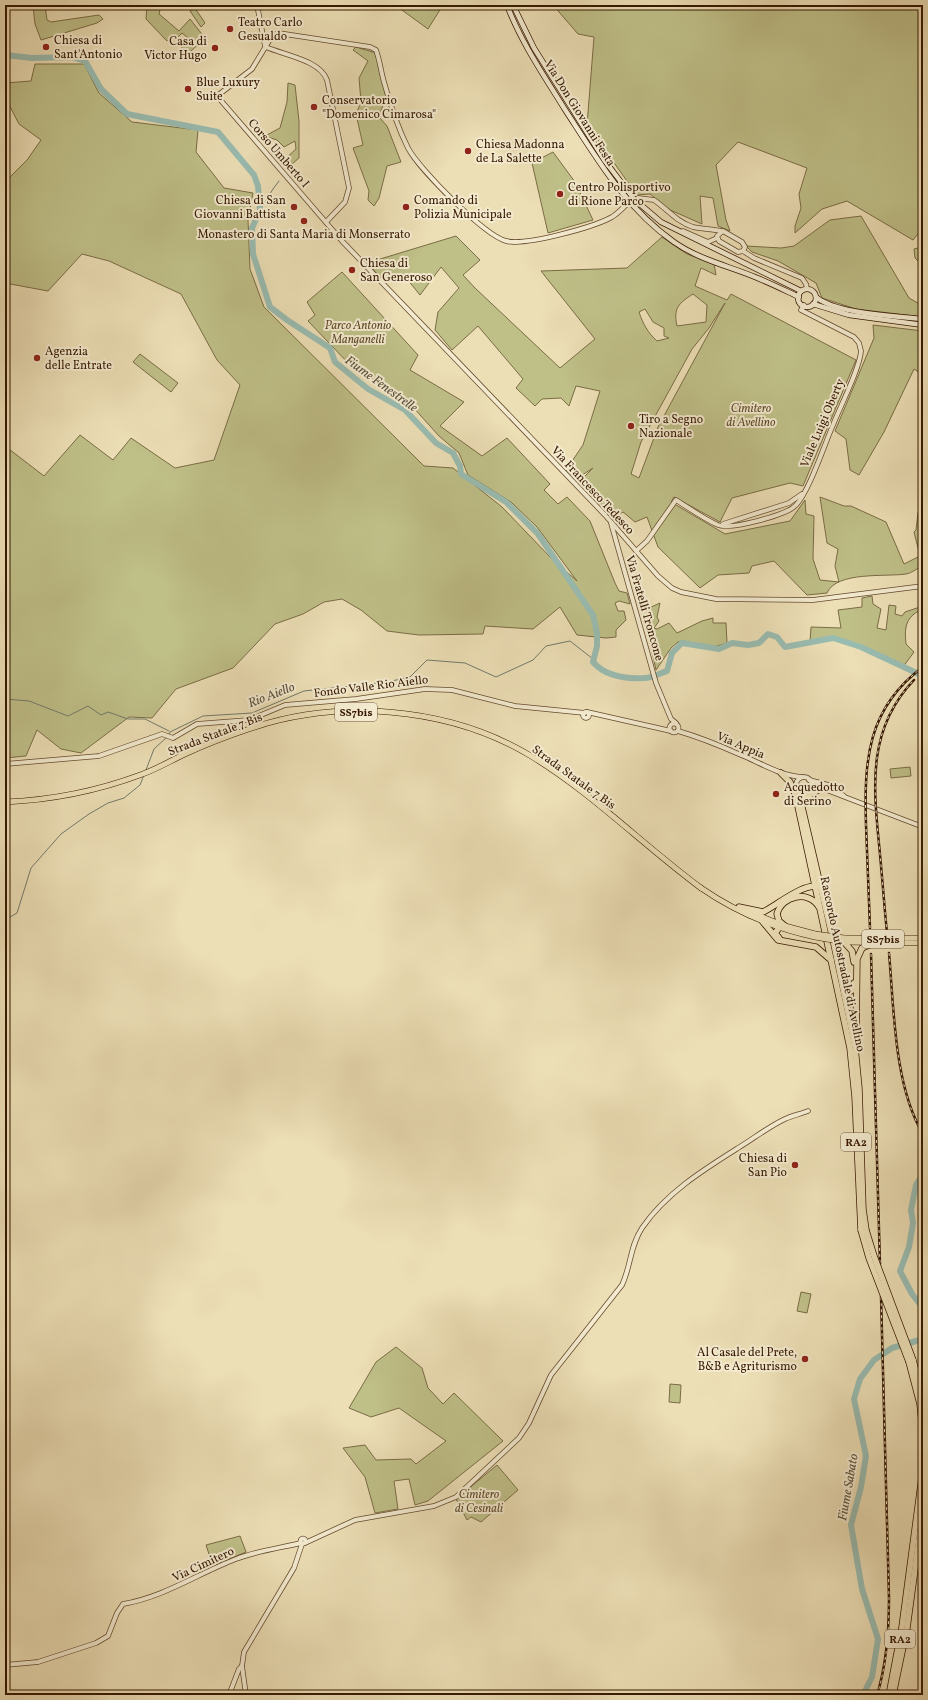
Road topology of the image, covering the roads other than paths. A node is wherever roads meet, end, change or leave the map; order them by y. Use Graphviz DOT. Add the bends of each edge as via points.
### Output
graph roads {
  1 [pos="257,5"];
  2 [pos="507,5"];
  3 [pos="513,5"];
  4 [pos="266,46"];
  5 [pos="638,198"];
  6 [pos="626,205"];
  7 [pos="327,221"];
  8 [pos="673,229"];
  9 [pos="721,232"];
  10 [pos="717,238"];
  11 [pos="743,251"];
  12 [pos="807,289"];
  13 [pos="801,291"];
  14 [pos="816,297"];
  15 [pos="799,298"];
  16 [pos="813,304"];
  17 [pos="804,305"];
  18 [pos="923,319"];
  19 [pos="923,325"];
  20 [pos="611,522"];
  21 [pos="636,551"];
  22 [pos="923,586"];
  23 [pos="671,718"];
  24 [pos="677,727"];
  25 [pos="670,728"];
  26 [pos="5,764"];
  27 [pos="781,773"];
  28 [pos="788,775"];
  29 [pos="802,778"];
  30 [pos="809,780"];
  31 [pos="796,786"];
  32 [pos="820,788"];
  33 [pos="808,791"];
  34 [pos="797,799"];
  35 [pos="847,799"];
  36 [pos="5,802"];
  37 [pos="804,811"];
  38 [pos="923,827"];
  39 [pos="812,871"];
  40 [pos="816,886"];
  41 [pos="804,889"];
  42 [pos="738,909"];
  43 [pos="821,909"];
  44 [pos="763,922"];
  45 [pos="830,926"];
  46 [pos="782,927"];
  47 [pos="827,938"];
  48 [pos="923,938"];
  49 [pos="844,940"];
  50 [pos="782,941"];
  51 [pos="923,943"];
  52 [pos="874,944"];
  53 [pos="816,947"];
  54 [pos="833,966"];
  55 [pos="842,985"];
  56 [pos="855,1047"];
  57 [pos="808,1111"];
  58 [pos="864,1230"];
  59 [pos="911,1361"];
  60 [pos="923,1400"];
  61 [pos="923,1433"];
  62 [pos="923,1469"];
  63 [pos="923,1510"];
  64 [pos="303,1543"];
  65 [pos="5,1665"];
  66 [pos="242,1666"];
  67 [pos="229,1695"];
  68 [pos="246,1695"];
  69 [pos="889,1695"];
  70 [pos="893,1695"];
  1 -- 4 [label="street"];
  2 -- 15 [label="main road, Via Don Giovanni Festa" via="513,21 541,70 583,137 610,178 636,210 676,243"];
  3 -- 8 [label="main road, Via Don Giovanni Festa" via="534,48 618,180 646,210"];
  4 -- 6 [label="street" via="272,36 283,33 376,50 384,82 413,156 423,170 473,219 497,237 512,242 541,239 610,218"];
  4 -- 7 [label="street" via="313,64 323,71 327,80 349,188 345,202"];
  4 -- 7 [label="street, Corso Umberto I" via="252,68 217,96"];
  5 -- 9 [label="street" via="654,200 667,212 692,227"];
  7 -- 20 [label="street, Via Francesco Tedesco" via="342,241"];
  8 -- 10 [label="street" via="708,242"];
  8 -- 13 [label="main road, Via Don Giovanni Festa"];
  9 -- 10 [label="street"];
  9 -- 11 [label="street" via="742,242 745,246"];
  10 -- 11 [label="street" via="738,252"];
  11 -- 12 [label="street" via="802,278"];
  12 -- 13 [label="main road"];
  12 -- 14 [label="main road" via="814,292"];
  13 -- 15 [label="main road"];
  14 -- 16 [label="main road"];
  14 -- 18 [label="main road" via="839,308"];
  15 -- 17 [label="main road"];
  16 -- 17 [label="main road"];
  16 -- 19 [label="main road" via="849,315"];
  17 -- 21 [label="street, Viale Luigi Oberty" via="801,310 854,337 861,351 848,388 804,492 796,505 776,515 740,525 719,525 676,500 647,542"];
  20 -- 21 [label="street, Via Francesco Tedesco"];
  20 -- 23 [label="street, Via Fratelli Troncone" via="656,683"];
  21 -- 22 [label="street, Via Francesco Tedesco" via="672,588 716,599 813,600"];
  23 -- 24 [label="street"];
  23 -- 25 [label="street"];
  24 -- 25 [label="street, Via Appia"];
  24 -- 25 [label="street"];
  24 -- 27 [label="street, Via Appia"];
  25 -- 26 [label="street, Fondo Valle Rio Aiello" via="665,730 596,713 515,706 452,690 425,689 356,699 285,705 249,720 197,724 173,738 162,734 99,756"];
  27 -- 28 [label="street, Via Appia"];
  27 -- 34 [label="highway" via="790,782"];
  28 -- 29 [label="street, Via Appia"];
  28 -- 31 [label="street"];
  29 -- 30 [label="street, Via Appia"];
  29 -- 31 [label="street"];
  30 -- 33 [label="street" via="811,787"];
  30 -- 35 [label="street, Via Appia" via="832,786"];
  31 -- 33 [label="street" via="801,792"];
  31 -- 34 [label="highway"];
  32 -- 33 [label="street"];
  32 -- 35 [label="street, Via Appia"];
  32 -- 37 [label="highway" via="806,797"];
  33 -- 37 [label="highway" via="802,802"];
  34 -- 39 [label="highway, Raccordo Autostradale di Avellino / RA2"];
  35 -- 38 [label="street, Via Appia"];
  36 -- 42 [label="main road, Strada Statale 7 Bis / SS7bis" via="88,791 141,775 247,730 293,716 326,712 382,711 435,719 488,735 530,756 566,781 701,888"];
  37 -- 45 [label="highway, Raccordo Autostradale di Avellino / RA2"];
  39 -- 40 [label="highway, Raccordo Autostradale di Avellino / RA2"];
  39 -- 41 [label="highway"];
  40 -- 41 [label="highway"];
  40 -- 43 [label="highway, Raccordo Autostradale di Avellino / RA2"];
  40 -- 45 [label="highway" via="820,889"];
  41 -- 42 [label="highway" via="782,899 763,912"];
  42 -- 44 [label="main road, SS7bis"];
  42 -- 46 [label="main road, SS7bis"];
  43 -- 46 [label="highway" via="809,897 791,898 781,905 777,912"];
  43 -- 47 [label="highway, Raccordo Autostradale di Avellino / RA2"];
  44 -- 46 [label="main road, SS7bis"];
  44 -- 50 [label="highway" via="773,936"];
  45 -- 55 [label="highway, Raccordo Autostradale di Avellino / RA2"];
  46 -- 49 [label="main road, SS7bis, bridge"];
  46 -- 50 [label="highway" via="775,931 775,935"];
  47 -- 53 [label="highway" via="823,946"];
  47 -- 54 [label="highway, Raccordo Autostradale di Avellino / RA2"];
  48 -- 49 [label="main road, SS7bis"];
  49 -- 52 [label="main road, SS7bis"];
  49 -- 55 [label="highway" via="853,956 853,989 848,991"];
  50 -- 53 [label="highway"];
  51 -- 52 [label="main road, SS7bis"];
  52 -- 56 [label="highway" via="862,948 857,960"];
  53 -- 54 [label="highway" via="825,954"];
  54 -- 58 [label="highway, Raccordo Autostradale di Avellino / RA2" via="852,1060"];
  55 -- 56 [label="highway, Raccordo Autostradale di Avellino / RA2"];
  56 -- 58 [label="highway, Raccordo Autostradale di Avellino / RA2"];
  57 -- 64 [label="street, Via Cimitero" via="785,1119 702,1171 663,1204 633,1244 622,1285 551,1376 525,1431 456,1497 434,1506 356,1520"];
  58 -- 59 [label="highway, Raccordo Autostradale di Avellino / RA2, bridge"];
  59 -- 60 [label="highway, Raccordo Autostradale di Avellino / RA2"];
  59 -- 61 [label="highway, Raccordo Autostradale di Avellino / RA2"];
  62 -- 69 [label="highway, RA2" via="902,1627"];
  63 -- 70 [label="highway, RA2" via="907,1628"];
  64 -- 65 [label="street, Via Cimitero" via="236,1559 151,1598 123,1604 108,1636 96,1643 38,1662"];
  64 -- 66 [label="street" via="294,1568 244,1652"];
  66 -- 67 [label="street"];
  66 -- 68 [label="street"];
}
